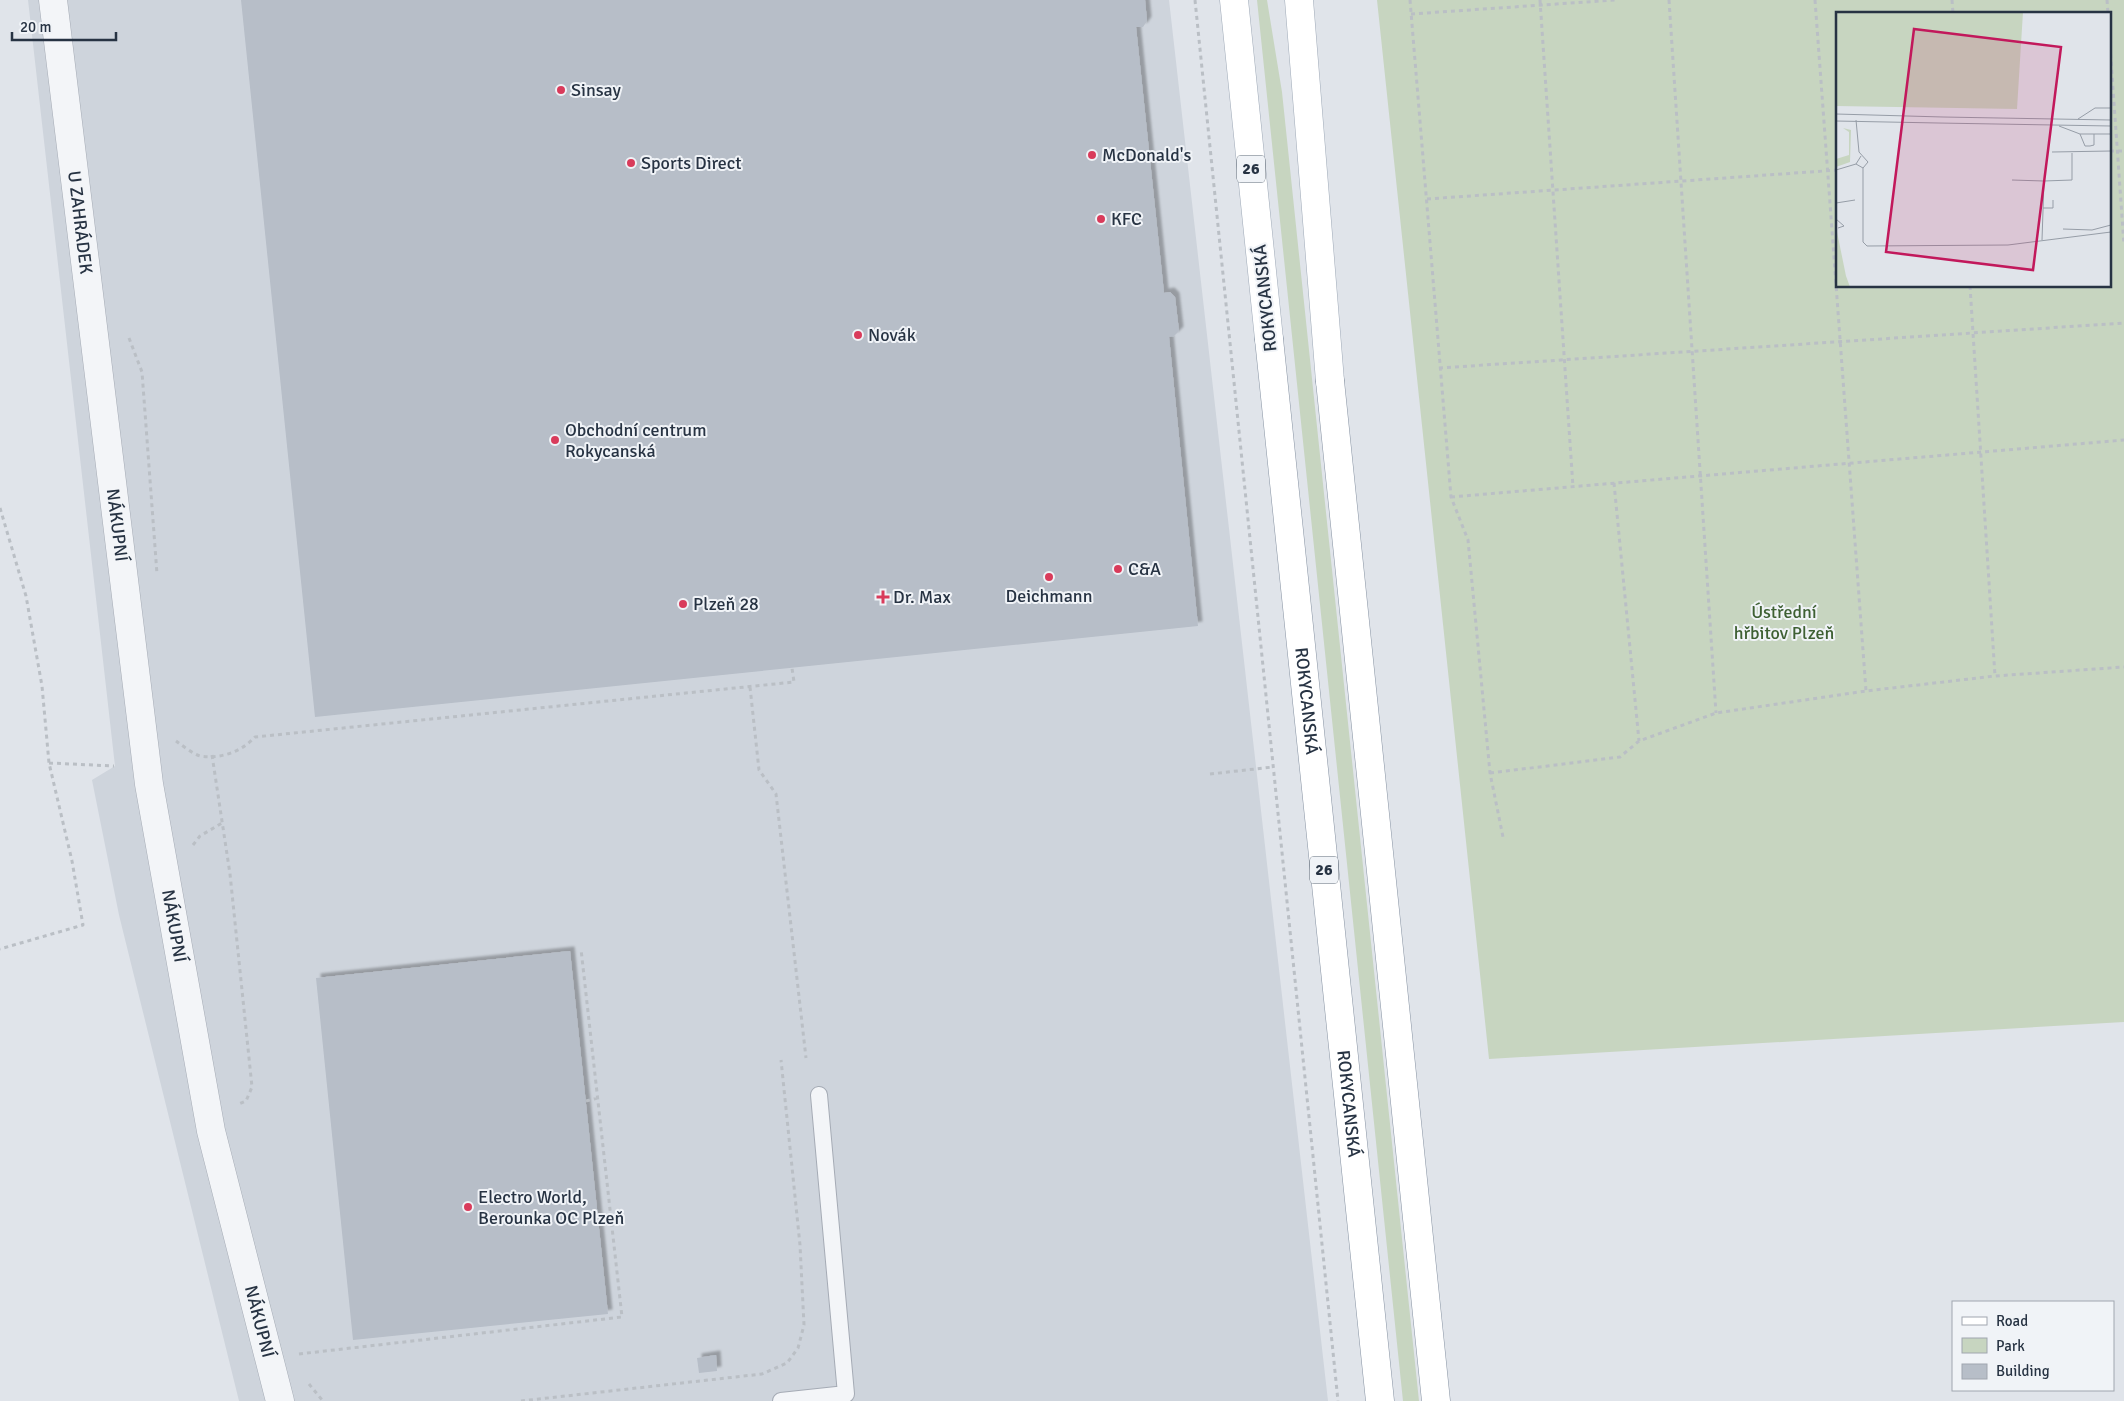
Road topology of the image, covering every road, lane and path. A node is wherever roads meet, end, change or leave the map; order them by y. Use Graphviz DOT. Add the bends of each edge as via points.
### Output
graph roads {
  1 [pos="54,0"];
  2 [pos="1195,0"];
  3 [pos="1234,0"];
  4 [pos="1298,0"];
  5 [pos="1410,0"];
  6 [pos="1540,0"];
  7 [pos="1615,0"];
  8 [pos="1669,0"];
  9 [pos="1815,0"];
  10 [pos="1540,5"];
  11 [pos="1411,14"];
  12 [pos="2112,72"];
  13 [pos="2124,150"];
  14 [pos="2118,151"];
  15 [pos="2112,152"];
  16 [pos="1836,170"];
  17 [pos="1827,171"];
  18 [pos="1681,181"];
  19 [pos="1553,190"];
  20 [pos="1428,199"];
  21 [pos="2124,245"];
  22 [pos="1970,288"];
  23 [pos="2124,323"];
  24 [pos="125,330"];
  25 [pos="1973,333"];
  26 [pos="1840,342"];
  27 [pos="1692,351"];
  28 [pos="1565,360"];
  29 [pos="1439,368"];
  30 [pos="2124,440"];
  31 [pos="108,444"];
  32 [pos="1982,452"];
  33 [pos="1849,464"];
  34 [pos="1701,476"];
  35 [pos="1614,484"];
  36 [pos="1573,487"];
  37 [pos="1451,498"];
  38 [pos="0,508"];
  39 [pos="157,578"];
  40 [pos="2124,667"];
  41 [pos="792,668"];
  42 [pos="1995,676"];
  43 [pos="750,686"];
  44 [pos="1866,691"];
  45 [pos="1716,713"];
  46 [pos="174,740"];
  47 [pos="1639,741"];
  48 [pos="212,755"];
  49 [pos="49,763"];
  50 [pos="115,766"];
  51 [pos="1273,767"];
  52 [pos="1490,773"];
  53 [pos="1210,774"];
  54 [pos="1503,836"];
  55 [pos="582,948"];
  56 [pos="0,949"];
  57 [pos="806,1058"];
  58 [pos="782,1060"];
  59 [pos="819,1095"];
  60 [pos="598,1098"];
  61 [pos="586,1101"];
  62 [pos="232,1107"];
  63 [pos="296,1354"];
  64 [pos="847,1397"];
  65 [pos="280,1401"];
  66 [pos="521,1401"];
  67 [pos="781,1401"];
  68 [pos="1338,1401"];
  69 [pos="1380,1401"];
  70 [pos="1436,1401"];
  1 -- 31 [label="street, U ZAHRÁDEK"];
  2 -- 51 [label="path"];
  3 -- 69 [label="main road, ROKYCANSKÁ / 26"];
  4 -- 70 [label="main road" via="1330,381"];
  5 -- 11 [label="path"];
  6 -- 10 [label="path"];
  7 -- 10 [label="path"];
  8 -- 18 [label="path"];
  9 -- 17 [label="path"];
  10 -- 11 [label="path"];
  10 -- 19 [label="path"];
  11 -- 20 [label="path"];
  12 -- 14 [label="path"];
  13 -- 14 [label="path"];
  14 -- 15 [label="path"];
  14 -- 21 [label="path"];
  16 -- 17 [label="path"];
  17 -- 18 [label="path"];
  17 -- 26 [label="path"];
  18 -- 19 [label="path"];
  18 -- 27 [label="path"];
  19 -- 20 [label="path"];
  19 -- 28 [label="path"];
  20 -- 29 [label="path"];
  22 -- 25 [label="path"];
  23 -- 25 [label="path"];
  24 -- 39 [label="path" via="142,372"];
  25 -- 26 [label="path"];
  25 -- 32 [label="path"];
  26 -- 27 [label="path"];
  26 -- 33 [label="path"];
  27 -- 28 [label="path"];
  27 -- 34 [label="path"];
  28 -- 29 [label="path"];
  28 -- 36 [label="path"];
  29 -- 37 [label="path"];
  30 -- 32 [label="path"];
  31 -- 65 [label="street, NÁKUPNÍ" via="149,784 211,1131"];
  32 -- 33 [label="path"];
  32 -- 42 [label="path"];
  33 -- 34 [label="path"];
  33 -- 44 [label="path"];
  34 -- 35 [label="path"];
  34 -- 45 [label="path"];
  35 -- 36 [label="path"];
  35 -- 47 [label="path"];
  36 -- 37 [label="path"];
  37 -- 52 [label="path" via="1468,540"];
  38 -- 49 [label="path" via="26,596 42,686"];
  40 -- 42 [label="path"];
  41 -- 43 [label="path" via="794,682"];
  42 -- 44 [label="path"];
  43 -- 48 [label="path" via="255,737 244,748"];
  43 -- 57 [label="path" via="759,770 776,794"];
  44 -- 45 [label="path"];
  45 -- 47 [label="path"];
  46 -- 48 [label="path" via="199,756"];
  47 -- 52 [label="path" via="1620,757"];
  48 -- 62 [label="path" via="230,874 252,1087 246,1100"];
  49 -- 50 [label="path"];
  49 -- 56 [label="path" via="83,925"];
  51 -- 53 [label="path"];
  51 -- 68 [label="path"];
  52 -- 54 [label="path"];
  55 -- 60 [label="path"];
  58 -- 66 [label="path" via="800,1245 804,1326 798,1348 787,1363 762,1374"];
  59 -- 64 [label="lane"];
  60 -- 61 [label="path"];
  60 -- 63 [label="path" via="622,1317"];
  64 -- 67 [label="lane"];
}
